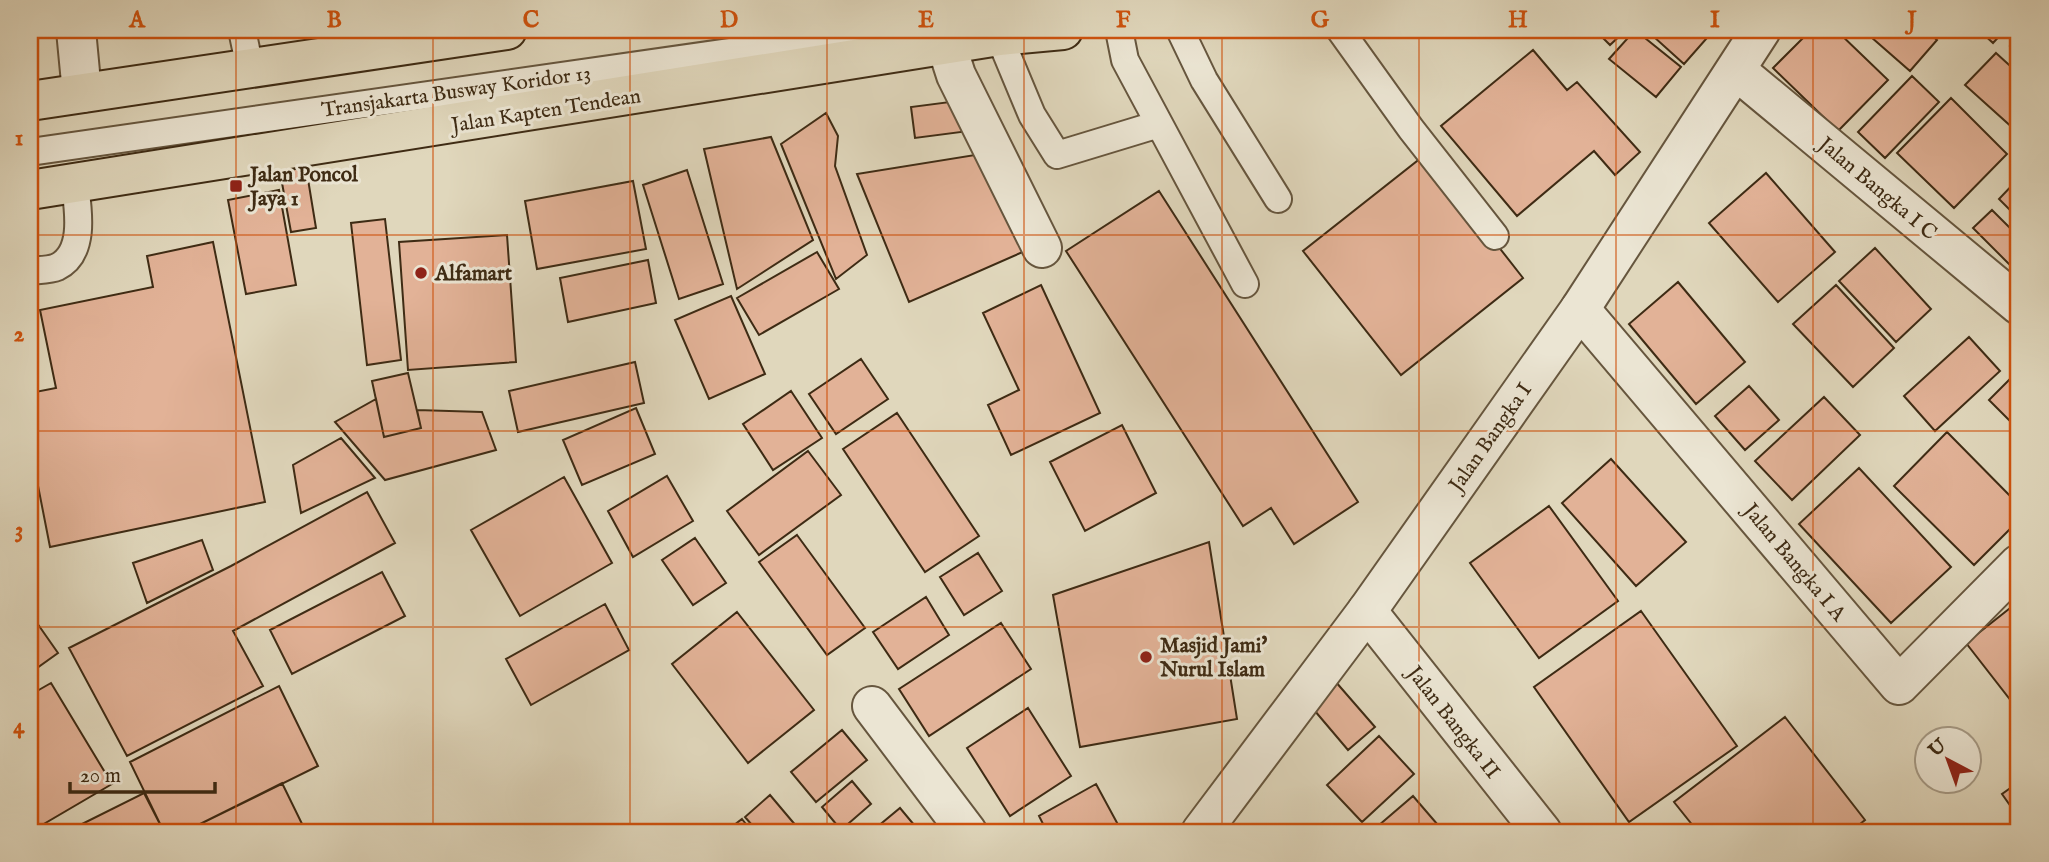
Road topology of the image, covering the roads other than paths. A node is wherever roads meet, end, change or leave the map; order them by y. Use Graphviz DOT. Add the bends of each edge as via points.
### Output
graph roads {
  1 [pos="76,30"];
  2 [pos="242,30"];
  3 [pos="507,30"];
  4 [pos="883,30"];
  5 [pos="1063,30"];
  6 [pos="1119,30"];
  7 [pos="1181,30"];
  8 [pos="1340,30"];
  9 [pos="1761,30"];
  10 [pos="999,36"];
  11 [pos="380,39"];
  12 [pos="947,47"];
  13 [pos="250,68"];
  14 [pos="1737,71"];
  15 [pos="82,93"];
  16 [pos="30,101"];
  17 [pos="1159,124"];
  18 [pos="30,152"];
  19 [pos="75,184"];
  20 [pos="30,190"];
  21 [pos="1278,200"];
  22 [pos="1496,236"];
  23 [pos="1042,248"];
  24 [pos="30,271"];
  25 [pos="1245,284"];
  26 [pos="2019,305"];
  27 [pos="1580,309"];
  28 [pos="2019,564"];
  29 [pos="1367,611"];
  30 [pos="872,706"];
  31 [pos="967,832"];
  32 [pos="1201,832"];
  33 [pos="1542,832"];
  1 -- 15 [label="street"];
  2 -- 13 [label="lane"];
  3 -- 11 [label="main road"];
  4 -- 18 [label="lane, Transjakarta Busway Koridor 13"];
  5 -- 10 [label="main road, Jalan Kapten Tendean"];
  6 -- 17 [label="lane" via="1125,60"];
  7 -- 21 [label="lane" via="1204,80"];
  8 -- 22 [label="lane"];
  9 -- 14 [label="street, Jalan Bangka I"];
  10 -- 12 [label="main road, Jalan Kapten Tendean"];
  10 -- 17 [label="lane" via="1032,116 1057,155"];
  11 -- 13 [label="main road"];
  12 -- 19 [label="main road, Jalan Kapten Tendean"];
  12 -- 23 [label="street" via="956,75"];
  13 -- 15 [label="main road"];
  14 -- 26 [label="street, Jalan Bangka I C"];
  14 -- 27 [label="street, Jalan Bangka I"];
  15 -- 16 [label="main road"];
  17 -- 25 [label="lane"];
  19 -- 20 [label="main road, Jalan Kapten Tendean"];
  19 -- 24 [label="lane" via="79,225 70,254 56,268"];
  27 -- 28 [label="street, Jalan Bangka I A" via="1899,685"];
  27 -- 29 [label="street, Jalan Bangka I"];
  29 -- 32 [label="street, Jalan Bangka I"];
  29 -- 33 [label="street, Jalan Bangka II"];
  30 -- 31 [label="street"];
}
